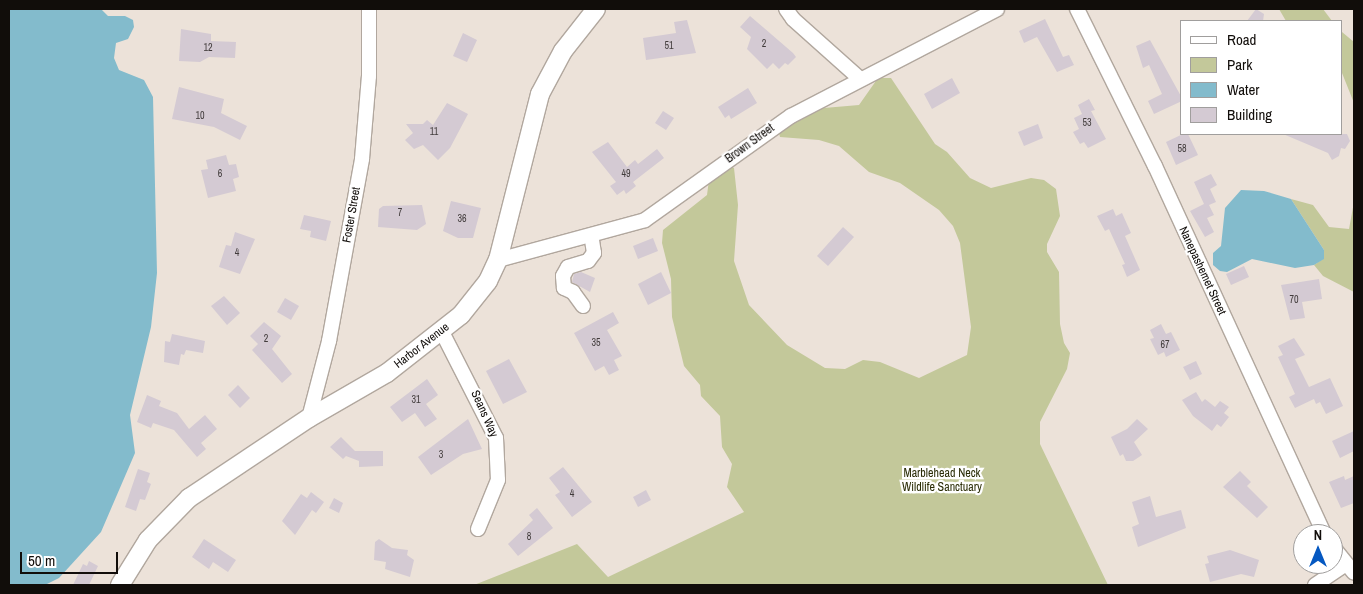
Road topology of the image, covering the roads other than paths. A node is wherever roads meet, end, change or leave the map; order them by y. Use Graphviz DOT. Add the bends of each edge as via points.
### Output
graph roads {
  1 [pos="369,9"];
  2 [pos="596,9"];
  3 [pos="786,9"];
  4 [pos="997,9"];
  5 [pos="1077,9"];
  6 [pos="859,78"];
  7 [pos="591,235"];
  8 [pos="498,260"];
  9 [pos="583,306"];
  10 [pos="442,332"];
  11 [pos="309,418"];
  12 [pos="1319,524"];
  13 [pos="478,529"];
  14 [pos="1350,568"];
  15 [pos="120,585"];
  16 [pos="1315,585"];
  1 -- 11 [label="street, Foster Street" via="369,76 362,160 329,341"];
  2 -- 8 [label="main road, Harbor Avenue" via="563,51 540,94"];
  3 -- 6 [label="street"];
  4 -- 6 [label="street, Brown Street"];
  5 -- 12 [label="street, Nanepashemet Street" via="1155,166"];
  6 -- 7 [label="street, Brown Street" via="746,145 645,220"];
  7 -- 8 [label="street, Brown Street"];
  7 -- 9 [label="street" via="594,253 588,262 568,267 563,276 564,288 572,292"];
  8 -- 10 [label="main road, Harbor Avenue" via="488,281"];
  10 -- 11 [label="main road, Harbor Avenue" via="387,373"];
  10 -- 13 [label="street, Seans Way" via="496,438 498,480"];
  11 -- 15 [label="main road, Harbor Avenue" via="229,469 168,516 133,560"];
  14 -- 16 [label="street"];
}
